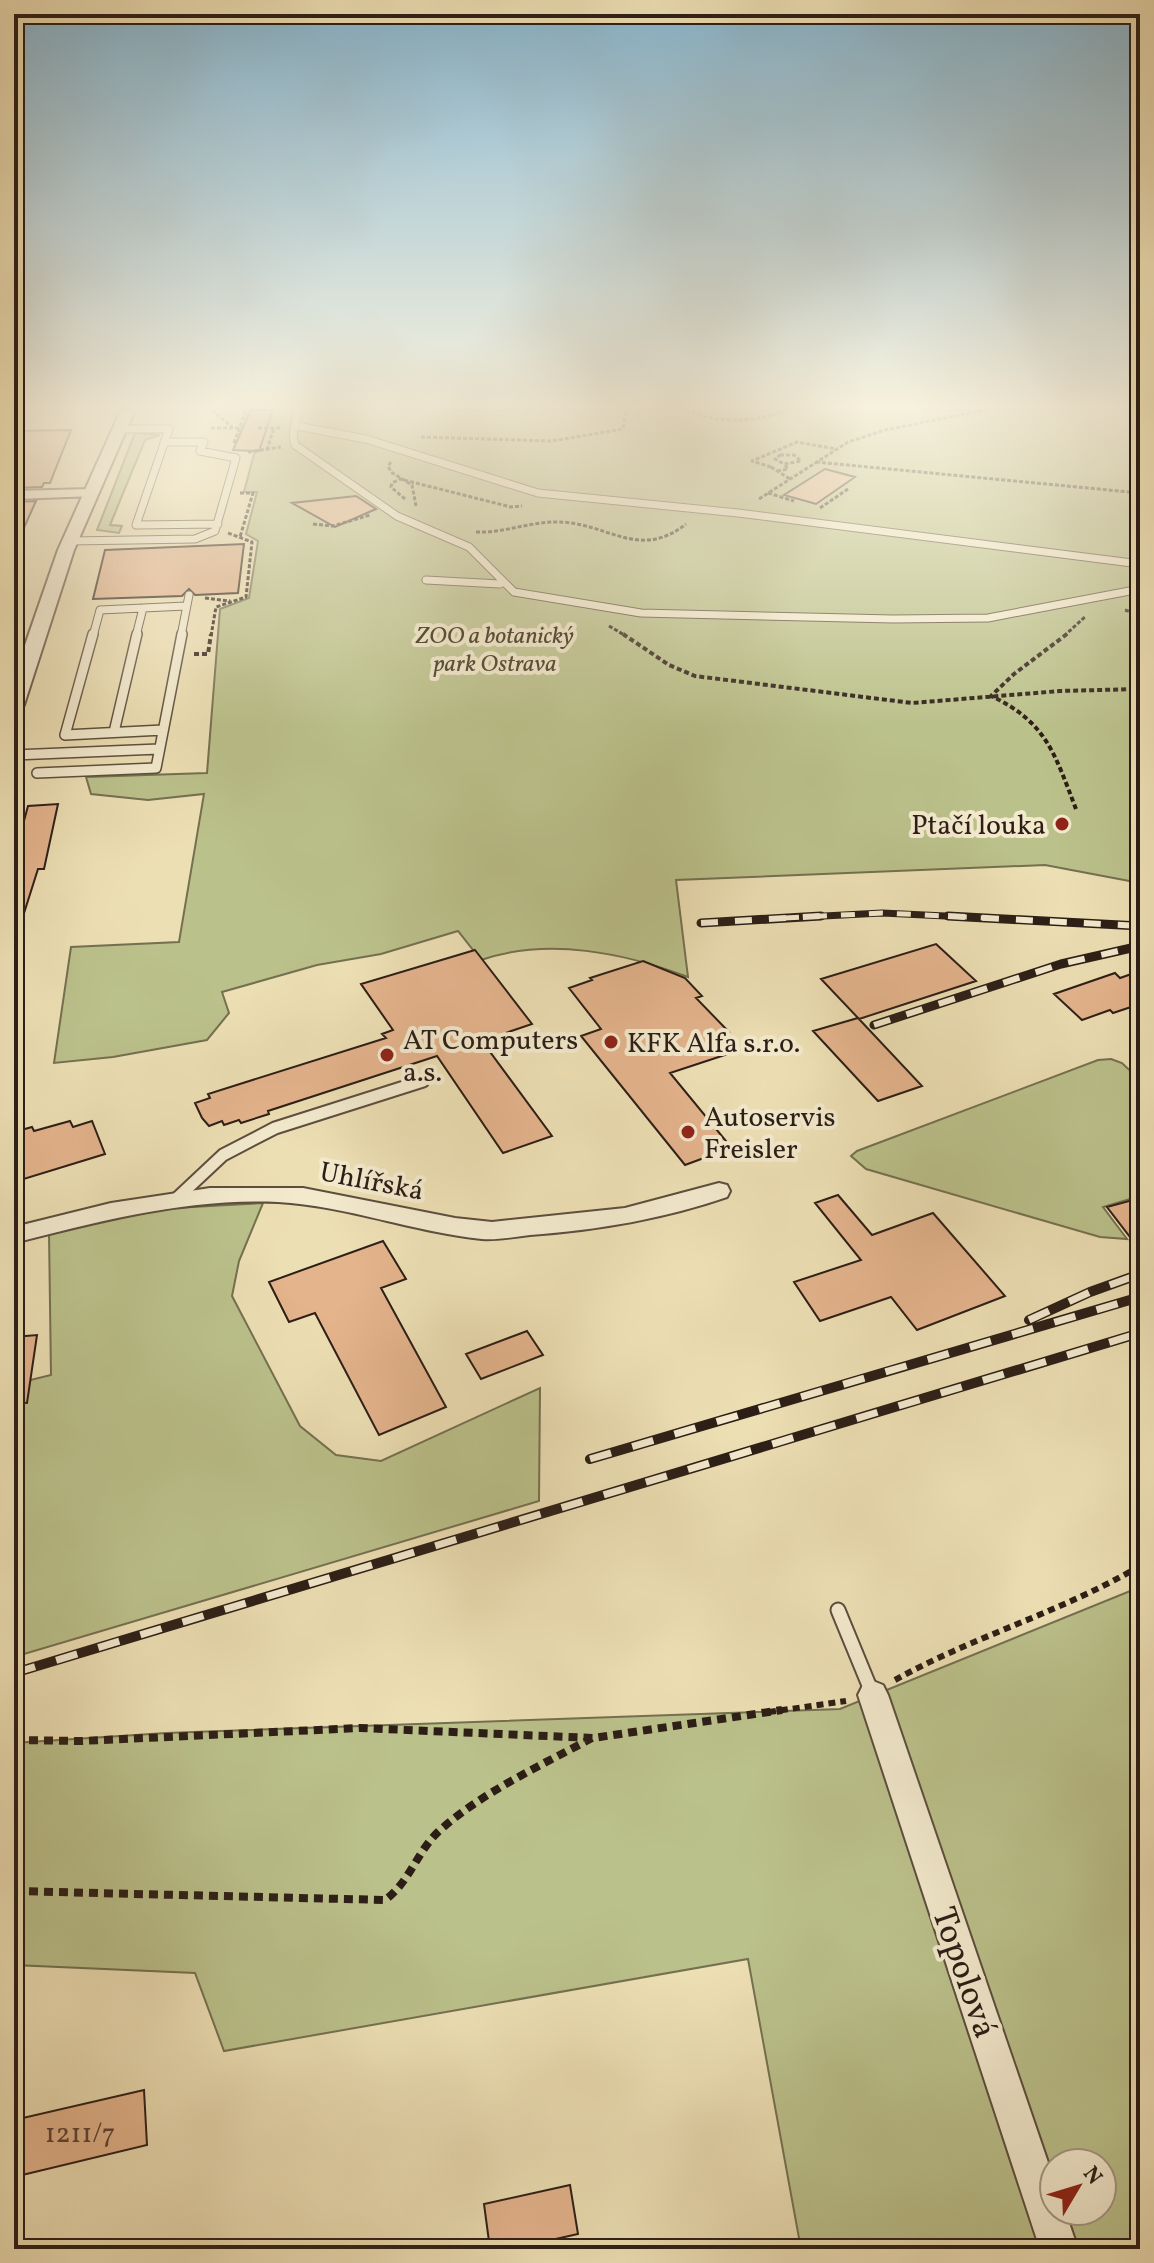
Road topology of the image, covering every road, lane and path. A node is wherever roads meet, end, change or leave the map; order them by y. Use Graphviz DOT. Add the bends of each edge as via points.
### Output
graph roads {
  1 [pos="81,516"];
  2 [pos="139,516"];
  3 [pos="220,516"];
  4 [pos="246,516"];
  5 [pos="363,516"];
  6 [pos="398,516"];
  7 [pos="690,516"];
  8 [pos="759,516"];
  9 [pos="218,524"];
  10 [pos="313,524"];
  11 [pos="472,531"];
  12 [pos="240,537"];
  13 [pos="209,539"];
  14 [pos="70,541"];
  15 [pos="1140,564"];
  16 [pos="426,580"];
  17 [pos="500,584"];
  18 [pos="1140,589"];
  19 [pos="189,595"];
  20 [pos="1086,597"];
  21 [pos="215,598"];
  22 [pos="231,601"];
  23 [pos="572,602"];
  24 [pos="186,606"];
  25 [pos="143,608"];
  26 [pos="177,655"];
  27 [pos="21,662"];
  28 [pos="1140,689"];
  29 [pos="991,696"];
  30 [pos="14,705"];
  31 [pos="163,730"];
  32 [pos="114,732"];
  33 [pos="159,749"];
  34 [pos="14,755"];
  35 [pos="37,773"];
  36 [pos="1076,809"];
  37 [pos="423,1081"];
  38 [pos="719,1191"];
  39 [pos="175,1200"];
  40 [pos="14,1235"];
  41 [pos="1140,1566"];
  42 [pos="838,1610"];
  43 [pos="873,1695"];
  44 [pos="593,1738"];
  45 [pos="14,1740"];
  46 [pos="14,1891"];
  47 [pos="1059,2249"];
  1 -- 14 [label="street"];
  2 -- 9 [label="lane" via="136,525"];
  3 -- 9 [label="lane"];
  4 -- 12 [label="path"];
  5 -- 10 [label="path" via="333,526"];
  6 -- 17 [label="lane" via="468,547 492,566"];
  7 -- 11 [label="path" via="681,530 642,541 562,522 498,534"];
  8 -- 15 [label="lane"];
  9 -- 13 [label="lane"];
  12 -- 13 [label="path" via="230,533"];
  12 -- 22 [label="path" via="252,542 246,597"];
  13 -- 14 [label="lane"];
  14 -- 27 [label="street"];
  16 -- 17 [label="lane"];
  17 -- 23 [label="lane" via="514,592"];
  18 -- 20 [label="lane"];
  19 -- 24 [label="lane"];
  20 -- 23 [label="lane" via="988,618 893,619 641,613"];
  20 -- 29 [label="path" via="1090,613 1012,673"];
  21 -- 22 [label="path"];
  22 -- 26 [label="path" via="216,607 208,654"];
  23 -- 29 [label="path" via="685,676 912,703"];
  24 -- 25 [label="lane"];
  24 -- 26 [label="lane"];
  25 -- 32 [label="lane"];
  25 -- 32 [label="lane" via="100,610 65,735"];
  26 -- 31 [label="lane"];
  27 -- 30 [label="street"];
  28 -- 29 [label="path"];
  29 -- 36 [label="path" via="1015,705 1044,731"];
  31 -- 32 [label="lane"];
  31 -- 33 [label="lane"];
  33 -- 34 [label="lane"];
  33 -- 35 [label="lane" via="156,768"];
  37 -- 39 [label="lane" via="275,1128 223,1155"];
  38 -- 39 [label="street, Uhlířská" via="685,1204 587,1223 483,1230 278,1194"];
  39 -- 40 [label="street, Uhlířská"];
  41 -- 43 [label="path" via="1106,1586 943,1653"];
  42 -- 43 [label="lane"];
  43 -- 44 [label="path"];
  43 -- 47 [label="street, Topolová"];
  44 -- 45 [label="path" via="360,1728"];
  44 -- 46 [label="path" via="516,1779 454,1821 423,1847 396,1892 385,1900"];
}
